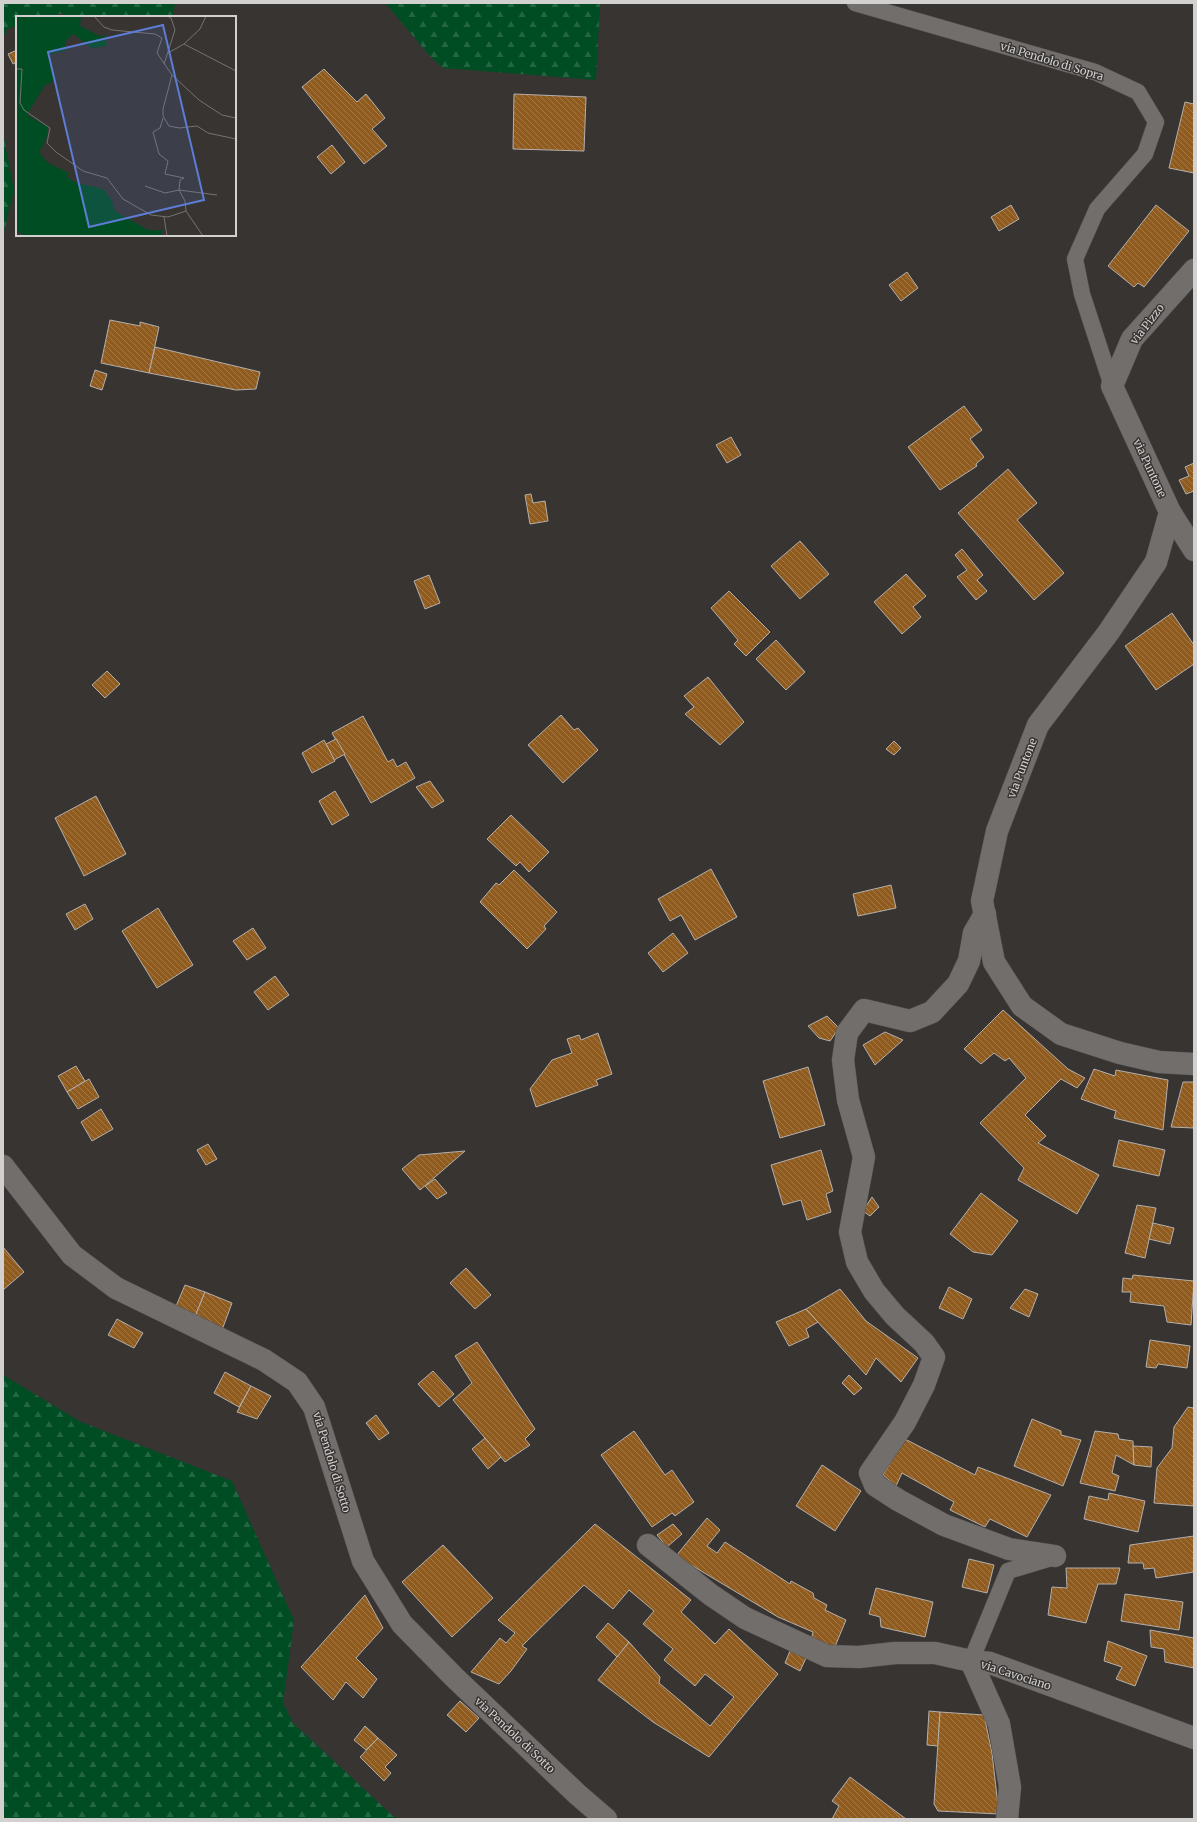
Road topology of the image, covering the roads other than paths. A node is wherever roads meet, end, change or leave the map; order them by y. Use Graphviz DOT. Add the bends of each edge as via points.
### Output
graph roads {
  1 [pos="855,3"];
  2 [pos="1194,270"];
  3 [pos="1184,287"];
  4 [pos="1112,386"];
  5 [pos="1170,512"];
  6 [pos="1194,550"];
  7 [pos="985,914"];
  8 [pos="1194,1064"];
  9 [pos="3,1166"];
  10 [pos="648,1546"];
  11 [pos="1055,1556"];
  12 [pos="971,1661"];
  13 [pos="1194,1738"];
  14 [pos="606,1819"];
  15 [pos="1007,1819"];
  1 -- 4 [label="lane, via Pendolo di Sopra" via="1095,72 1138,92 1156,122 1145,154 1097,209 1075,259 1082,294"];
  2 -- 3 [label="street, via Pizzo"];
  3 -- 4 [label="street, via Pizzo" via="1132,339"];
  4 -- 5 [label="street, via Puntone"];
  5 -- 6 [label="street"];
  5 -- 7 [label="street, via Puntone" via="1156,562 1108,634 1038,725 997,830 982,901"];
  7 -- 8 [label="street, via Puntone" via="994,962 1022,1006 1061,1034 1120,1053 1159,1062"];
  7 -- 11 [label="street" via="974,933 969,961 958,984 932,1012 910,1021 864,1010 847,1033 843,1060 848,1100 864,1157 850,1232 857,1262 874,1291 934,1356 924,1385 905,1422 870,1473 875,1485 944,1526 1010,1549"];
  9 -- 14 [label="street, via Pendolo di Sotto" via="72,1255 116,1288 264,1360 297,1382 314,1407 363,1561 402,1624 454,1677"];
  10 -- 12 [label="street" via="745,1618 827,1656 934,1653"];
  11 -- 12 [label="lane" via="1008,1571"];
  12 -- 13 [label="street, via Cavociano" via="990,1664"];
  12 -- 15 [label="street, via Cavociano" via="998,1724 1010,1787"];
}
